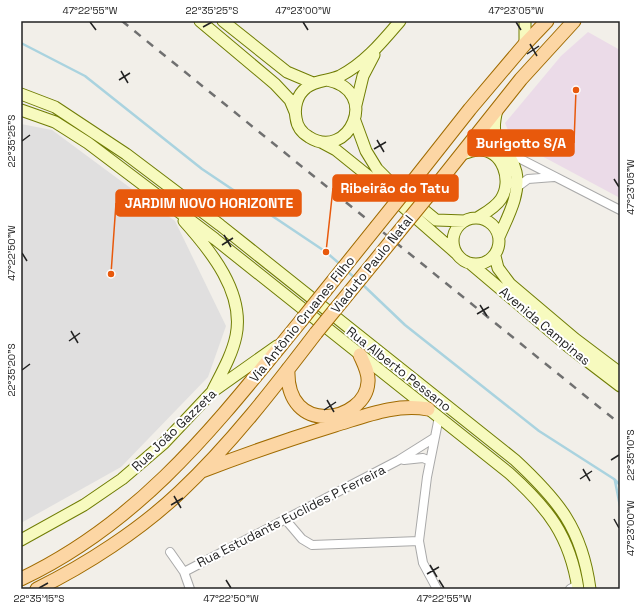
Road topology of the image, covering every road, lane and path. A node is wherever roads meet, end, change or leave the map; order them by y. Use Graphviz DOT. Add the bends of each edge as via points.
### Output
graph roads {
  1 [pos="200,21"];
  2 [pos="223,21"];
  3 [pos="400,21"];
  4 [pos="525,21"];
  5 [pos="547,21"];
  6 [pos="574,21"];
  7 [pos="525,44"];
  8 [pos="378,48"];
  9 [pos="327,80"];
  10 [pos="313,83"];
  11 [pos="21,94"];
  12 [pos="356,105"];
  13 [pos="21,110"];
  14 [pos="497,110"];
  15 [pos="295,112"];
  16 [pos="355,121"];
  17 [pos="321,142"];
  18 [pos="505,150"];
  19 [pos="461,154"];
  20 [pos="557,177"];
  21 [pos="516,188"];
  22 [pos="168,204"];
  23 [pos="620,210"];
  24 [pos="477,218"];
  25 [pos="465,221"];
  26 [pos="499,237"];
  27 [pos="456,253"];
  28 [pos="495,256"];
  29 [pos="471,264"];
  30 [pos="316,333"];
  31 [pos="284,341"];
  32 [pos="572,343"];
  33 [pos="360,355"];
  34 [pos="288,369"];
  35 [pos="620,373"];
  36 [pos="620,386"];
  37 [pos="212,392"];
  38 [pos="428,409"];
  39 [pos="439,417"];
  40 [pos="434,438"];
  41 [pos="399,460"];
  42 [pos="430,461"];
  43 [pos="199,473"];
  44 [pos="285,519"];
  45 [pos="21,540"];
  46 [pos="418,541"];
  47 [pos="170,552"];
  48 [pos="184,572"];
  49 [pos="21,579"];
  50 [pos="575,588"];
  51 [pos="37,589"];
  52 [pos="190,589"];
  53 [pos="437,589"];
  54 [pos="590,589"];
  1 -- 15 [label="street" via="275,84 290,100"];
  2 -- 10 [label="street" via="287,72"];
  3 -- 8 [label="street"];
  4 -- 7 [label="street"];
  5 -- 7 [label="main road, Via Antônio Cruanes Filho"];
  6 -- 14 [label="main road"];
  7 -- 31 [label="main road, Via Antônio Cruanes Filho, bridge"];
  8 -- 9 [label="street" via="361,63"];
  8 -- 12 [label="street" via="364,76"];
  9 -- 10 [label="street"];
  9 -- 12 [label="street" via="337,82 345,88 352,95"];
  10 -- 15 [label="street" via="300,95"];
  11 -- 54 [label="street, Rua Alberto Pessano" via="55,107 126,154 220,225 515,460 543,487 570,522 585,560"];
  12 -- 16 [label="street"];
  13 -- 22 [label="street, Rua Alberto Pessano" via="55,122 70,131"];
  14 -- 18 [label="street" via="493,125 495,135"];
  14 -- 19 [label="main road"];
  15 -- 17 [label="street" via="298,124 305,134"];
  16 -- 17 [label="street" via="342,138"];
  16 -- 25 [label="street" via="366,151 377,169 391,183 436,220"];
  17 -- 27 [label="street" via="342,155"];
  18 -- 20 [label="street"];
  18 -- 21 [label="street" via="512,160 516,173"];
  19 -- 24 [label="street" via="479,150 491,153 498,158 506,174 501,200"];
  19 -- 30 [label="main road, Viaduto Paulo Natal, bridge"];
  20 -- 21 [label="street" via="528,179"];
  20 -- 23 [label="street"];
  21 -- 26 [label="street" via="513,204"];
  22 -- 33 [label="street, Rua Alberto Pessano"];
  22 -- 37 [label="street" via="205,246 235,300 236,335 226,364"];
  24 -- 25 [label="street"];
  24 -- 26 [label="street" via="492,224"];
  25 -- 27 [label="street" via="454,235"];
  26 -- 28 [label="street"];
  27 -- 29 [label="street"];
  28 -- 29 [label="street" via="484,263"];
  28 -- 32 [label="street, Avenida Campinas" via="498,268 510,284"];
  29 -- 32 [label="street, Avenida Campinas"];
  30 -- 34 [label="main road, Via Antônio Cruanes Filho"];
  31 -- 37 [label="street, Rua João Gazzeta"];
  31 -- 49 [label="main road, Via Antônio Cruanes Filho" via="202,440 140,501 69,553"];
  32 -- 35 [label="street, Avenida Campinas"];
  32 -- 36 [label="street, Avenida Campinas"];
  33 -- 34 [label="main road" via="368,381 365,393 346,411 332,416 316,415 298,406 291,395"];
  33 -- 38 [label="street, Rua Alberto Pessano"];
  34 -- 43 [label="main road, Via Antônio Cruanes Filho" via="265,399"];
  37 -- 45 [label="street, Rua João Gazzeta" via="164,443 122,479 84,505"];
  38 -- 39 [label="street, Rua Alberto Pessano"];
  38 -- 43 [label="main road" via="404,406 358,418 283,441"];
  39 -- 40 [label="street"];
  39 -- 50 [label="street, Rua Alberto Pessano" via="509,473 544,507 564,538 572,562"];
  40 -- 41 [label="street, Rua Estudante Euclides P Ferreira"];
  40 -- 42 [label="street"];
  41 -- 42 [label="street, Rua Estudante Euclides P Ferreira" via="423,458"];
  41 -- 44 [label="street, Rua Estudante Euclides P Ferreira"];
  42 -- 46 [label="street"];
  43 -- 51 [label="main road, Via Antônio Cruanes Filho" via="148,519 80,565"];
  44 -- 46 [label="street" via="302,539 312,545"];
  44 -- 48 [label="street, Rua Estudante Euclides P Ferreira"];
  46 -- 53 [label="street" via="423,563"];
  47 -- 48 [label="street"];
  48 -- 52 [label="street"];
}
